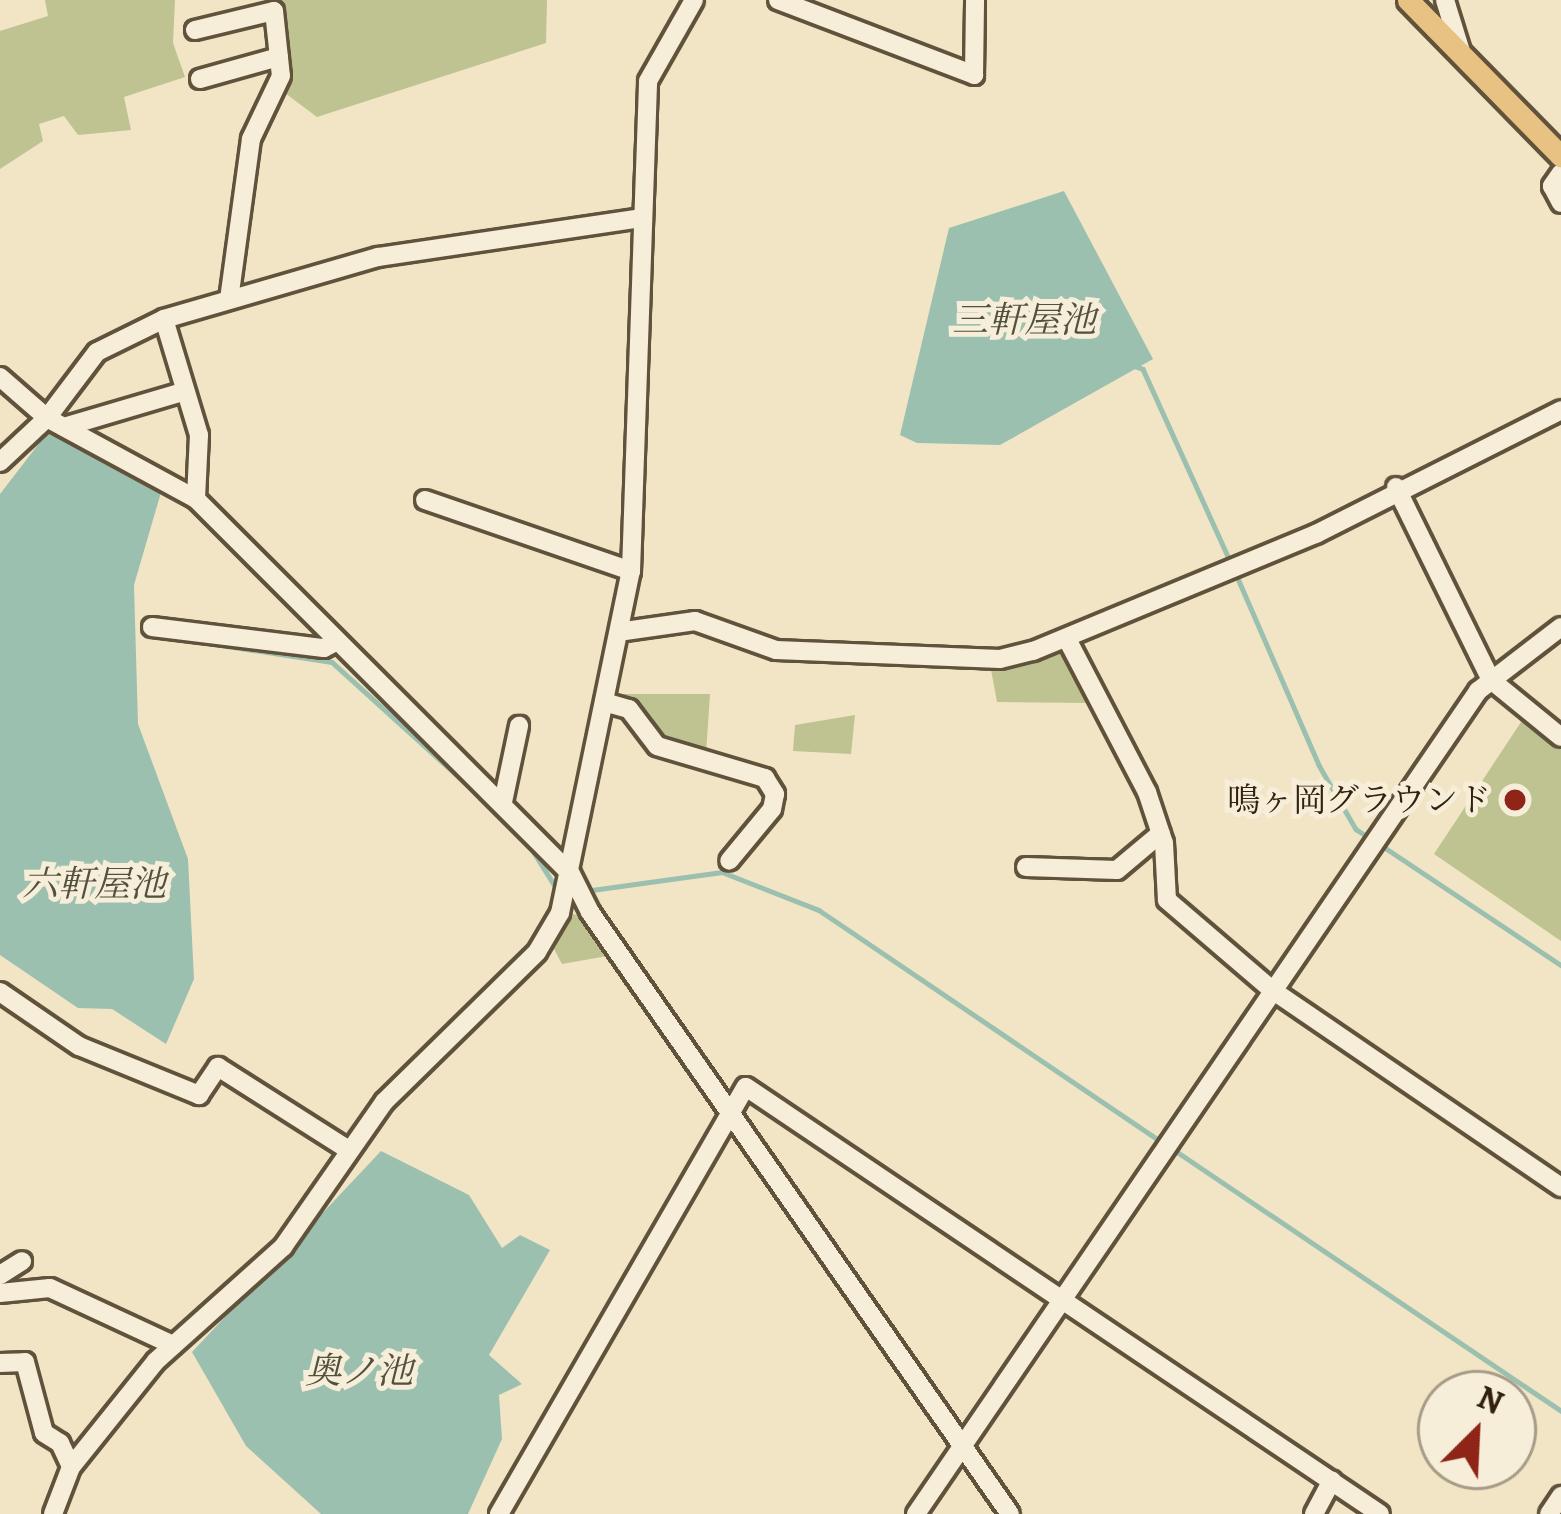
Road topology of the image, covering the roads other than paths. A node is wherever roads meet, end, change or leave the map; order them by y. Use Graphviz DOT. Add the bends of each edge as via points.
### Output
graph roads {
  1 [pos="694,0"];
  2 [pos="778,0"];
  3 [pos="975,0"];
  4 [pos="1408,0"];
  5 [pos="1445,0"];
  6 [pos="195,30"];
  7 [pos="1462,55"];
  8 [pos="279,57"];
  9 [pos="200,80"];
  10 [pos="1561,156"];
  11 [pos="1561,173"];
  12 [pos="1561,203"];
  13 [pos="642,218"];
  14 [pos="229,300"];
  15 [pos="164,319"];
  16 [pos="0,377"];
  17 [pos="183,392"];
  18 [pos="1561,410"];
  19 [pos="55,423"];
  20 [pos="0,462"];
  21 [pos="1396,487"];
  22 [pos="196,499"];
  23 [pos="424,500"];
  24 [pos="632,571"];
  25 [pos="1561,626"];
  26 [pos="152,627"];
  27 [pos="625,631"];
  28 [pos="1067,639"];
  29 [pos="337,640"];
  30 [pos="1491,680"];
  31 [pos="604,702"];
  32 [pos="519,726"];
  33 [pos="1561,736"];
  34 [pos="503,802"];
  35 [pos="1161,833"];
  36 [pos="729,861"];
  37 [pos="1026,867"];
  38 [pos="572,874"];
  39 [pos="1272,990"];
  40 [pos="0,992"];
  41 [pos="729,1107"];
  42 [pos="347,1149"];
  43 [pos="1561,1187"];
  44 [pos="22,1261"];
  45 [pos="0,1276"];
  46 [pos="0,1293"];
  47 [pos="1065,1300"];
  48 [pos="173,1346"];
  49 [pos="0,1363"];
  50 [pos="964,1445"];
  51 [pos="71,1467"];
  52 [pos="1332,1480"];
  53 [pos="1561,1496"];
  54 [pos="52,1514"];
  55 [pos="499,1514"];
  56 [pos="916,1514"];
  57 [pos="1010,1514"];
  58 [pos="1314,1514"];
  59 [pos="1380,1514"];
  60 [pos="1549,1514"];
  1 -- 13 [label="street" via="648,81"];
  2 -- 3 [label="street" via="974,75"];
  4 -- 7 [label="main road"];
  5 -- 7 [label="street"];
  6 -- 8 [label="street" via="272,9"];
  7 -- 10 [label="main road"];
  8 -- 9 [label="street"];
  8 -- 14 [label="street" via="279,84 251,139"];
  11 -- 12 [label="street" via="1552,186"];
  13 -- 14 [label="street" via="378,257"];
  13 -- 24 [label="street"];
  14 -- 15 [label="street"];
  15 -- 17 [label="street"];
  15 -- 19 [label="street" via="97,352"];
  16 -- 19 [label="street"];
  17 -- 19 [label="street"];
  17 -- 22 [label="street" via="199,435"];
  18 -- 21 [label="street"];
  19 -- 20 [label="street"];
  19 -- 22 [label="street"];
  21 -- 28 [label="street" via="1316,534"];
  21 -- 30 [label="street"];
  22 -- 29 [label="street"];
  23 -- 24 [label="street"];
  24 -- 27 [label="street"];
  25 -- 30 [label="street"];
  26 -- 29 [label="street" via="324,648"];
  27 -- 28 [label="street" via="694,621 776,650 936,658 1000,659"];
  27 -- 31 [label="street"];
  28 -- 35 [label="street"];
  29 -- 34 [label="street"];
  30 -- 33 [label="street"];
  30 -- 39 [label="street"];
  31 -- 36 [label="street" via="629,710 657,746 771,786 772,808"];
  31 -- 38 [label="street"];
  32 -- 34 [label="street"];
  34 -- 38 [label="street"];
  35 -- 37 [label="street" via="1118,870"];
  35 -- 39 [label="street" via="1167,900"];
  38 -- 41 [label="street"];
  38 -- 42 [label="street" via="537,952"];
  39 -- 43 [label="street"];
  39 -- 47 [label="street"];
  40 -- 42 [label="street" via="79,1046 199,1095 218,1066"];
  41 -- 47 [label="street" via="746,1087"];
  41 -- 50 [label="street"];
  41 -- 55 [label="street"];
  42 -- 48 [label="street" via="283,1247"];
  44 -- 45 [label="street"];
  46 -- 48 [label="street" via="50,1288"];
  47 -- 50 [label="street"];
  47 -- 52 [label="street"];
  48 -- 51 [label="street"];
  49 -- 51 [label="street" via="25,1362 44,1433 60,1443"];
  50 -- 56 [label="street"];
  50 -- 57 [label="street"];
  51 -- 54 [label="street"];
  52 -- 58 [label="street"];
  52 -- 59 [label="street"];
  53 -- 60 [label="street"];
}
